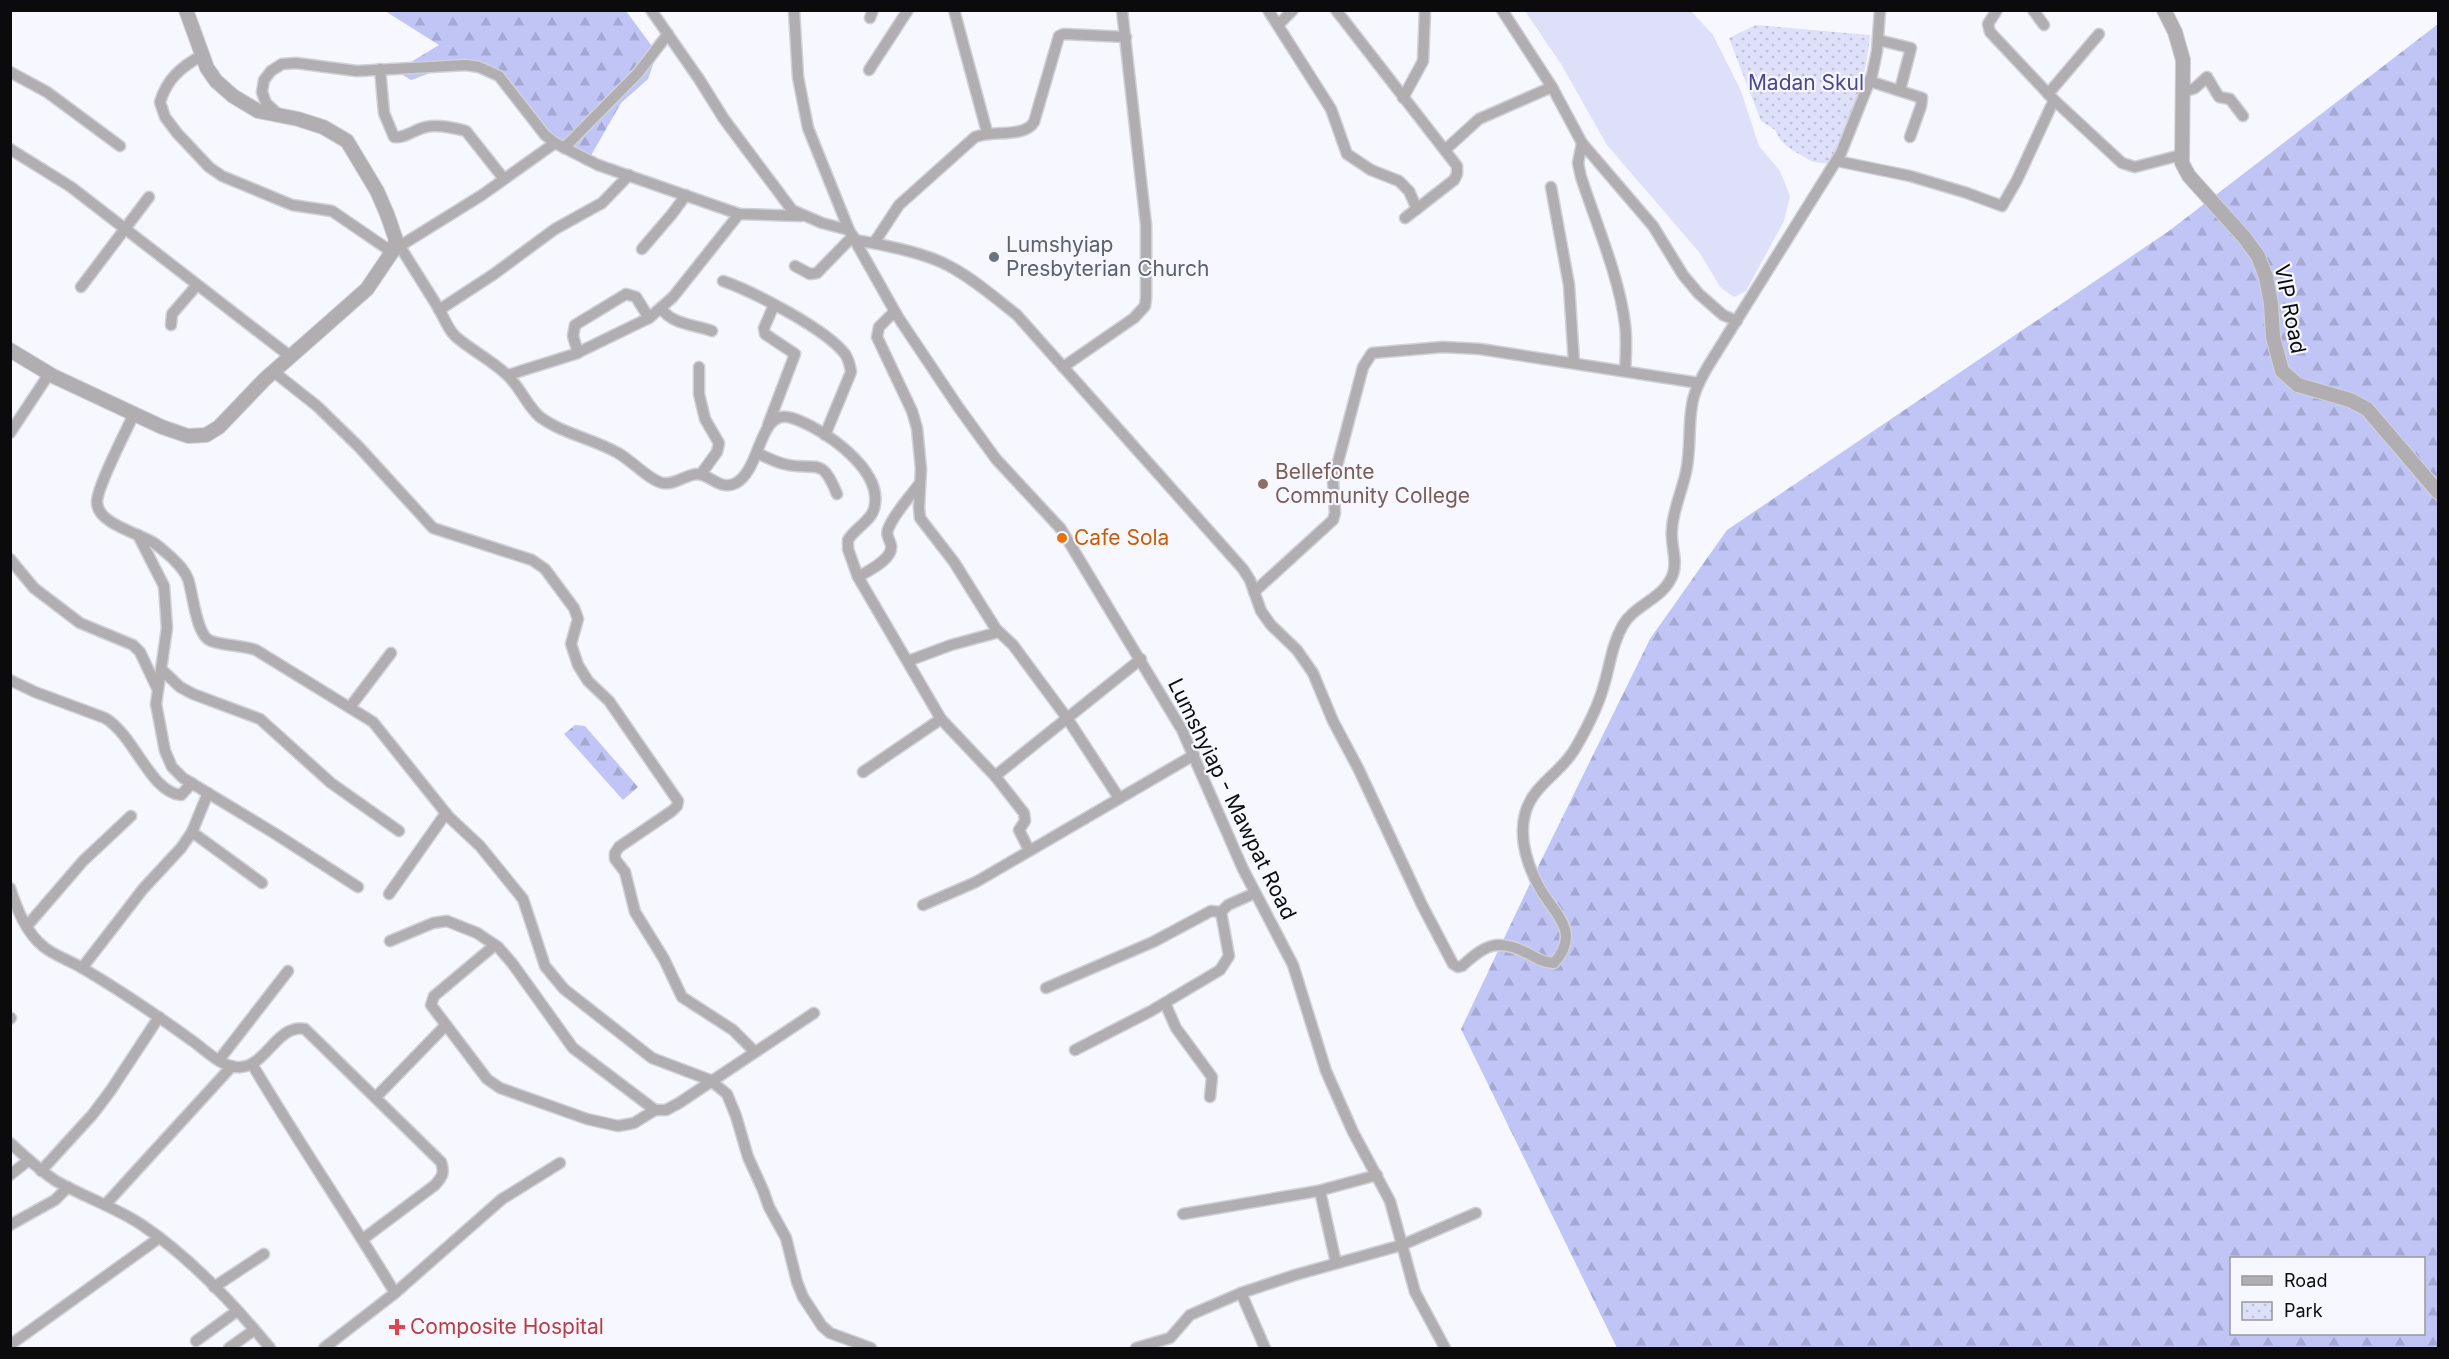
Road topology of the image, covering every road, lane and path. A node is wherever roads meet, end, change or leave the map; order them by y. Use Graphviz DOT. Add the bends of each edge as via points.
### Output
graph roads {
  1 [pos="186,10"];
  2 [pos="651,10"];
  3 [pos="794,10"];
  4 [pos="908,10"];
  5 [pos="954,10"];
  6 [pos="1122,10"];
  7 [pos="1268,10"];
  8 [pos="1293,10"];
  9 [pos="1336,10"];
  10 [pos="1425,10"];
  11 [pos="1502,10"];
  12 [pos="1880,10"];
  13 [pos="1997,10"];
  14 [pos="2033,10"];
  15 [pos="2164,10"];
  16 [pos="1278,25"];
  17 [pos="2044,25"];
  18 [pos="668,34"];
  19 [pos="2099,34"];
  20 [pos="1126,37"];
  21 [pos="1878,40"];
  22 [pos="192,61"];
  23 [pos="380,69"];
  24 [pos="869,70"];
  25 [pos="10,72"];
  26 [pos="1869,81"];
  27 [pos="1552,87"];
  28 [pos="1900,90"];
  29 [pos="2182,92"];
  30 [pos="2051,97"];
  31 [pos="1403,98"];
  32 [pos="279,116"];
  33 [pos="2243,116"];
  34 [pos="987,132"];
  35 [pos="1910,137"];
  36 [pos="1582,143"];
  37 [pos="560,145"];
  38 [pos="120,146"];
  39 [pos="10,149"];
  40 [pos="1445,150"];
  41 [pos="2181,155"];
  42 [pos="1837,161"];
  43 [pos="629,175"];
  44 [pos="504,179"];
  45 [pos="1551,187"];
  46 [pos="686,195"];
  47 [pos="148,197"];
  48 [pos="1417,209"];
  49 [pos="738,214"];
  50 [pos="801,216"];
  51 [pos="1405,219"];
  52 [pos="126,230"];
  53 [pos="852,235"];
  54 [pos="874,243"];
  55 [pos="388,245"];
  56 [pos="642,249"];
  57 [pos="795,266"];
  58 [pos="723,281"];
  59 [pos="197,285"];
  60 [pos="81,287"];
  61 [pos="774,305"];
  62 [pos="662,309"];
  63 [pos="439,310"];
  64 [pos="894,312"];
  65 [pos="649,318"];
  66 [pos="1737,321"];
  67 [pos="171,325"];
  68 [pos="712,331"];
  69 [pos="10,350"];
  70 [pos="578,353"];
  71 [pos="291,357"];
  72 [pos="1574,363"];
  73 [pos="699,367"];
  74 [pos="1063,368"];
  75 [pos="1625,371"];
  76 [pos="274,372"];
  77 [pos="49,374"];
  78 [pos="508,375"];
  79 [pos="1699,383"];
  80 [pos="134,414"];
  81 [pos="768,425"];
  82 [pos="10,433"];
  83 [pos="825,435"];
  84 [pos="757,453"];
  85 [pos="701,474"];
  86 [pos="920,483"];
  87 [pos="2439,492"];
  88 [pos="837,494"];
  89 [pos="138,535"];
  90 [pos="10,559"];
  91 [pos="858,577"];
  92 [pos="1254,592"];
  93 [pos="999,632"];
  94 [pos="391,653"];
  95 [pos="1141,659"];
  96 [pos="908,661"];
  97 [pos="160,669"];
  98 [pos="10,680"];
  99 [pos="157,688"];
  100 [pos="350,707"];
  101 [pos="1067,718"];
  102 [pos="941,719"];
  103 [pos="1194,755"];
  104 [pos="863,772"];
  105 [pos="995,776"];
  106 [pos="192,783"];
  107 [pos="208,793"];
  108 [pos="1119,798"];
  109 [pos="446,813"];
  110 [pos="131,816"];
  111 [pos="399,831"];
  112 [pos="192,832"];
  113 [pos="1029,850"];
  114 [pos="262,883"];
  115 [pos="358,887"];
  116 [pos="10,888"];
  117 [pos="1255,893"];
  118 [pos="389,894"];
  119 [pos="923,905"];
  120 [pos="1221,912"];
  121 [pos="27,926"];
  122 [pos="390,941"];
  123 [pos="495,945"];
  124 [pos="82,968"];
  125 [pos="288,971"];
  126 [pos="1046,988"];
  127 [pos="1165,1003"];
  128 [pos="814,1013"];
  129 [pos="159,1017"];
  130 [pos="446,1025"];
  131 [pos="1075,1050"];
  132 [pos="755,1052"];
  133 [pos="219,1060"];
  134 [pos="252,1064"];
  135 [pos="232,1066"];
  136 [pos="710,1080"];
  137 [pos="376,1097"];
  138 [pos="1210,1097"];
  139 [pos="656,1110"];
  140 [pos="10,1143"];
  141 [pos="29,1160"];
  142 [pos="560,1163"];
  143 [pos="42,1171"];
  144 [pos="10,1175"];
  145 [pos="1377,1175"];
  146 [pos="68,1187"];
  147 [pos="1320,1191"];
  148 [pos="105,1205"];
  149 [pos="1476,1213"];
  150 [pos="1183,1214"];
  151 [pos="10,1225"];
  152 [pos="159,1238"];
  153 [pos="363,1239"];
  154 [pos="1402,1245"];
  155 [pos="264,1254"];
  156 [pos="1336,1263"];
  157 [pos="214,1287"];
  158 [pos="395,1293"];
  159 [pos="1241,1293"];
  160 [pos="237,1311"];
  161 [pos="254,1330"];
  162 [pos="196,1341"];
  163 [pos="10,1345"];
  164 [pos="229,1348"];
  165 [pos="270,1348"];
  166 [pos="324,1348"];
  167 [pos="871,1348"];
  168 [pos="1136,1348"];
  169 [pos="1265,1348"];
  170 [pos="1445,1348"];
  1 -- 22 [label="street"];
  2 -- 18 [label="street"];
  3 -- 53 [label="street, Lumshyiap - Mawpat Road" via="801,103 817,154"];
  4 -- 24 [label="street"];
  5 -- 34 [label="street"];
  6 -- 20 [label="street"];
  7 -- 16 [label="street"];
  8 -- 16 [label="street"];
  9 -- 31 [label="street"];
  10 -- 31 [label="street" via="1423,61"];
  11 -- 27 [label="street"];
  12 -- 21 [label="street"];
  13 -- 30 [label="street" via="1988,24 1990,32"];
  14 -- 17 [label="street"];
  15 -- 29 [label="street, VIP Road" via="2180,45"];
  16 -- 48 [label="street" via="1331,109 1347,154 1371,170 1399,181 1409,191"];
  18 -- 37 [label="street" via="638,73"];
  18 -- 50 [label="street" via="752,159"];
  19 -- 30 [label="street"];
  20 -- 34 [label="street" via="1059,36 1030,129"];
  20 -- 74 [label="street" via="1146,225 1144,306 1134,318"];
  21 -- 26 [label="street"];
  21 -- 28 [label="street" via="1911,48"];
  22 -- 32 [label="street" via="245,105"];
  22 -- 55 [label="street" via="169,81 160,107 177,133 209,167 284,203 332,211"];
  23 -- 32 [label="street" via="357,71 289,63 276,67 264,80 262,92 266,103"];
  23 -- 37 [label="street" via="466,65 490,71 499,76 535,125"];
  23 -- 44 [label="street" via="384,113 393,137 400,138 427,126 466,131"];
  25 -- 38 [label="street" via="47,92"];
  26 -- 28 [label="street"];
  26 -- 42 [label="street"];
  27 -- 36 [label="street"];
  27 -- 40 [label="street" via="1479,119"];
  28 -- 35 [label="street" via="1922,98"];
  29 -- 33 [label="street" via="2195,88 2207,77 2219,98 2230,99"];
  29 -- 41 [label="street, VIP Road"];
  30 -- 41 [label="street" via="2127,166"];
  30 -- 42 [label="street" via="2017,180 2002,206 1910,176"];
  31 -- 40 [label="street"];
  32 -- 55 [label="street" via="323,127 347,141 387,214"];
  34 -- 54 [label="street" via="962,147 899,205"];
  36 -- 66 [label="street" via="1653,226 1699,294 1723,315"];
  36 -- 75 [label="street" via="1578,163 1581,177 1622,310"];
  37 -- 43 [label="street" via="598,165"];
  37 -- 44 [label="street"];
  39 -- 52 [label="street" via="71,187"];
  40 -- 48 [label="street" via="1457,174"];
  41 -- 87 [label="street, VIP Road" via="2189,176 2258,256 2266,277 2272,337 2282,371 2298,385 2367,409"];
  42 -- 66 [label="street"];
  43 -- 46 [label="street"];
  43 -- 63 [label="street" via="602,203 555,229"];
  44 -- 55 [label="street"];
  45 -- 72 [label="street" via="1569,285"];
  46 -- 49 [label="street"];
  46 -- 56 [label="street"];
  47 -- 52 [label="street"];
  48 -- 51 [label="street"];
  49 -- 50 [label="street"];
  49 -- 62 [label="street"];
  50 -- 53 [label="street"];
  52 -- 59 [label="street"];
  52 -- 60 [label="street"];
  53 -- 54 [label="street"];
  53 -- 57 [label="street" via="817,273 810,274"];
  53 -- 64 [label="street, Lumshyiap - Mawpat Road"];
  54 -- 74 [label="street" via="947,264 963,274 1017,315"];
  55 -- 63 [label="street"];
  55 -- 71 [label="street" via="367,290"];
  58 -- 61 [label="street"];
  59 -- 67 [label="street" via="172,314"];
  59 -- 71 [label="street"];
  61 -- 81 [label="street" via="765,334 795,354"];
  61 -- 83 [label="street" via="832,342 850,362 848,381"];
  62 -- 65 [label="street"];
  62 -- 68 [label="street" via="669,317"];
  63 -- 78 [label="street" via="454,335"];
  64 -- 86 [label="street" via="879,327 877,337 912,411 920,443"];
  64 -- 95 [label="street, Lumshyiap - Mawpat Road" via="996,459 1060,529"];
  65 -- 70 [label="street"];
  65 -- 70 [label="street" via="636,297 626,294 575,325 573,336"];
  66 -- 79 [label="street"];
  69 -- 77 [label="street"];
  70 -- 78 [label="street"];
  71 -- 76 [label="street"];
  72 -- 75 [label="street"];
  72 -- 92 [label="street" via="1443,347 1372,353 1363,367 1333,481 1333,520"];
  73 -- 85 [label="street" via="699,394 705,419 719,443"];
  74 -- 92 [label="street" via="1243,569"];
  75 -- 79 [label="street"];
  76 -- 80 [label="street" via="219,428 206,435 180,435"];
  76 -- 132 [label="street" via="317,405 433,528 532,560 557,583 578,618 571,644 578,665 609,701 678,801 672,812 615,853 625,872 635,912 682,997 734,1030"];
  77 -- 80 [label="street"];
  77 -- 82 [label="street"];
  78 -- 85 [label="street" via="539,416 620,454 660,483"];
  79 -- 92 [label="street" via="1692,405 1686,474 1672,522 1674,573 1663,590 1623,624 1599,701 1584,731 1564,765 1535,791 1524,818 1528,862 1563,922 1563,953 1554,963 1541,962 1499,944 1482,949 1461,966 1454,964 1422,905 1313,673 1297,650 1271,625"];
  80 -- 89 [label="street" via="97,502 100,514"];
  81 -- 83 [label="street" via="773,419 792,418"];
  81 -- 84 [label="street"];
  83 -- 91 [label="street" via="862,464 875,498 873,513 848,540"];
  84 -- 85 [label="street" via="749,470 735,483 723,485"];
  84 -- 88 [label="street" via="784,464 816,465 831,478"];
  86 -- 91 [label="street" via="889,525 887,537 892,546 887,557"];
  86 -- 93 [label="street" via="920,518"];
  89 -- 97 [label="street" via="164,586 167,627"];
  89 -- 100 [label="street" via="153,542 182,568 206,638 256,650"];
  90 -- 99 [label="street" via="34,588 80,623 133,645"];
  91 -- 96 [label="street"];
  93 -- 96 [label="street"];
  93 -- 101 [label="street"];
  94 -- 100 [label="street"];
  95 -- 101 [label="street"];
  95 -- 103 [label="street, Lumshyiap - Mawpat Road"];
  96 -- 102 [label="street"];
  97 -- 99 [label="street"];
  97 -- 111 [label="street" via="193,694 260,719 331,783"];
  98 -- 106 [label="street" via="115,724 153,777 171,794 181,795"];
  99 -- 106 [label="street" via="156,704 165,751 172,767"];
  100 -- 109 [label="street" via="373,722"];
  101 -- 105 [label="street"];
  101 -- 108 [label="street"];
  102 -- 104 [label="street"];
  102 -- 105 [label="street"];
  103 -- 108 [label="street"];
  103 -- 117 [label="street, Lumshyiap - Mawpat Road"];
  105 -- 113 [label="street" via="1024,813 1025,821 1019,830"];
  106 -- 107 [label="street"];
  107 -- 112 [label="street"];
  107 -- 115 [label="street"];
  108 -- 113 [label="street"];
  109 -- 118 [label="street"];
  109 -- 136 [label="street" via="480,846 524,899 545,966 564,989 652,1058"];
  110 -- 121 [label="street" via="83,861"];
  112 -- 114 [label="street"];
  112 -- 124 [label="street"];
  113 -- 119 [label="street" via="976,882"];
  116 -- 121 [label="street"];
  117 -- 120 [label="street" via="1227,905"];
  117 -- 145 [label="street, Lumshyiap - Mawpat Road" via="1293,965 1326,1071"];
  120 -- 126 [label="street" via="1211,911 1153,942"];
  120 -- 127 [label="street" via="1229,947 1225,965"];
  121 -- 124 [label="street" via="44,947"];
  122 -- 123 [label="street" via="432,923 447,921"];
  123 -- 130 [label="street" via="434,996 431,1005"];
  123 -- 139 [label="street" via="573,1048"];
  124 -- 129 [label="street"];
  125 -- 133 [label="street"];
  127 -- 131 [label="street"];
  127 -- 138 [label="street" via="1176,1028 1212,1077"];
  128 -- 132 [label="street"];
  129 -- 133 [label="street"];
  129 -- 143 [label="street" via="93,1114"];
  130 -- 137 [label="street"];
  130 -- 139 [label="street" via="487,1079 500,1088 618,1126 634,1123"];
  132 -- 136 [label="street"];
  133 -- 135 [label="street"];
  134 -- 135 [label="street"];
  134 -- 137 [label="street" via="297,1027 304,1029"];
  134 -- 153 [label="street" via="295,1138"];
  135 -- 148 [label="street"];
  136 -- 139 [label="street" via="666,1110"];
  136 -- 167 [label="street" via="727,1094 733,1106 768,1207 786,1238 803,1297 830,1333"];
  137 -- 153 [label="street" via="444,1169 435,1185"];
  140 -- 141 [label="street"];
  141 -- 143 [label="street"];
  141 -- 144 [label="street"];
  142 -- 158 [label="street" via="502,1198"];
  143 -- 146 [label="street"];
  145 -- 147 [label="street"];
  145 -- 154 [label="street, Lumshyiap - Mawpat Road" via="1394,1212"];
  146 -- 148 [label="street"];
  146 -- 151 [label="street" via="55,1200"];
  147 -- 150 [label="street"];
  147 -- 156 [label="street"];
  148 -- 152 [label="street"];
  149 -- 154 [label="street"];
  152 -- 157 [label="street"];
  152 -- 163 [label="street"];
  153 -- 158 [label="street"];
  154 -- 156 [label="street"];
  154 -- 170 [label="street, Lumshyiap - Mawpat Road" via="1415,1292"];
  155 -- 157 [label="street"];
  156 -- 159 [label="street"];
  157 -- 160 [label="street"];
  158 -- 166 [label="street"];
  159 -- 168 [label="street" via="1190,1315 1170,1338"];
  159 -- 169 [label="street"];
  160 -- 161 [label="street"];
  160 -- 162 [label="street"];
  161 -- 164 [label="street"];
  161 -- 165 [label="street"];
}
